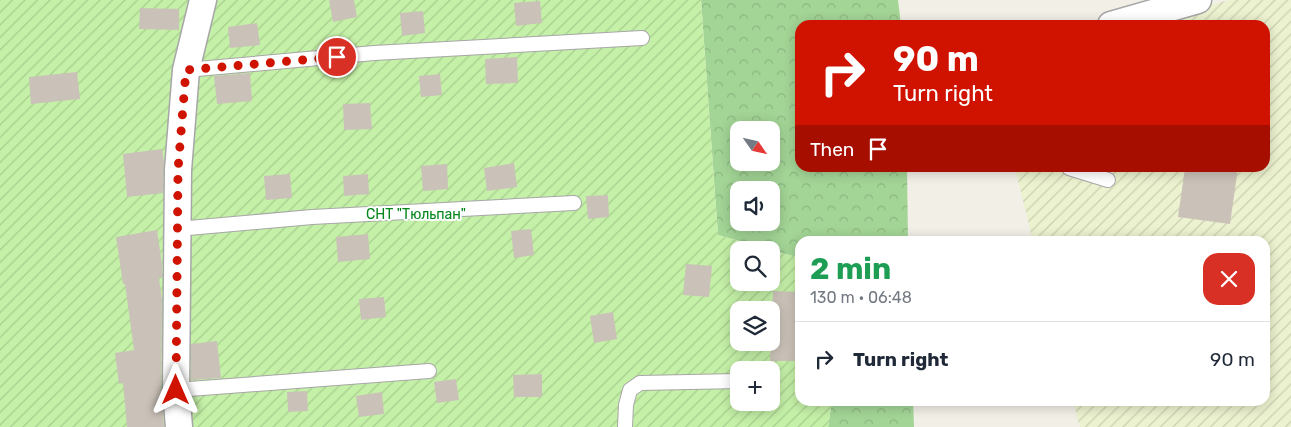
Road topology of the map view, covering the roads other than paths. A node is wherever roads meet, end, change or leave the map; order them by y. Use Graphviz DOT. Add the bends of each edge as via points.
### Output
graph roads {
  1 [pos="203,0"];
  2 [pos="1198,0"];
  3 [pos="1128,20"];
  4 [pos="642,38"];
  5 [pos="186,70"];
  6 [pos="1082,172"];
  7 [pos="1108,180"];
  8 [pos="574,203"];
  9 [pos="177,229"];
  10 [pos="429,370"];
  11 [pos="730,381"];
  12 [pos="176,390"];
  13 [pos="179,427"];
  14 [pos="625,427"];
  1 -- 5 [label="street"];
  2 -- 3 [label="street"];
  4 -- 5 [label="lane" via="374,53"];
  5 -- 9 [label="street"];
  6 -- 7 [label="lane"];
  8 -- 9 [label="lane" via="312,217"];
  9 -- 12 [label="street"];
  10 -- 12 [label="lane"];
  11 -- 14 [label="lane" via="640,383 630,390"];
  12 -- 13 [label="street"];
}
